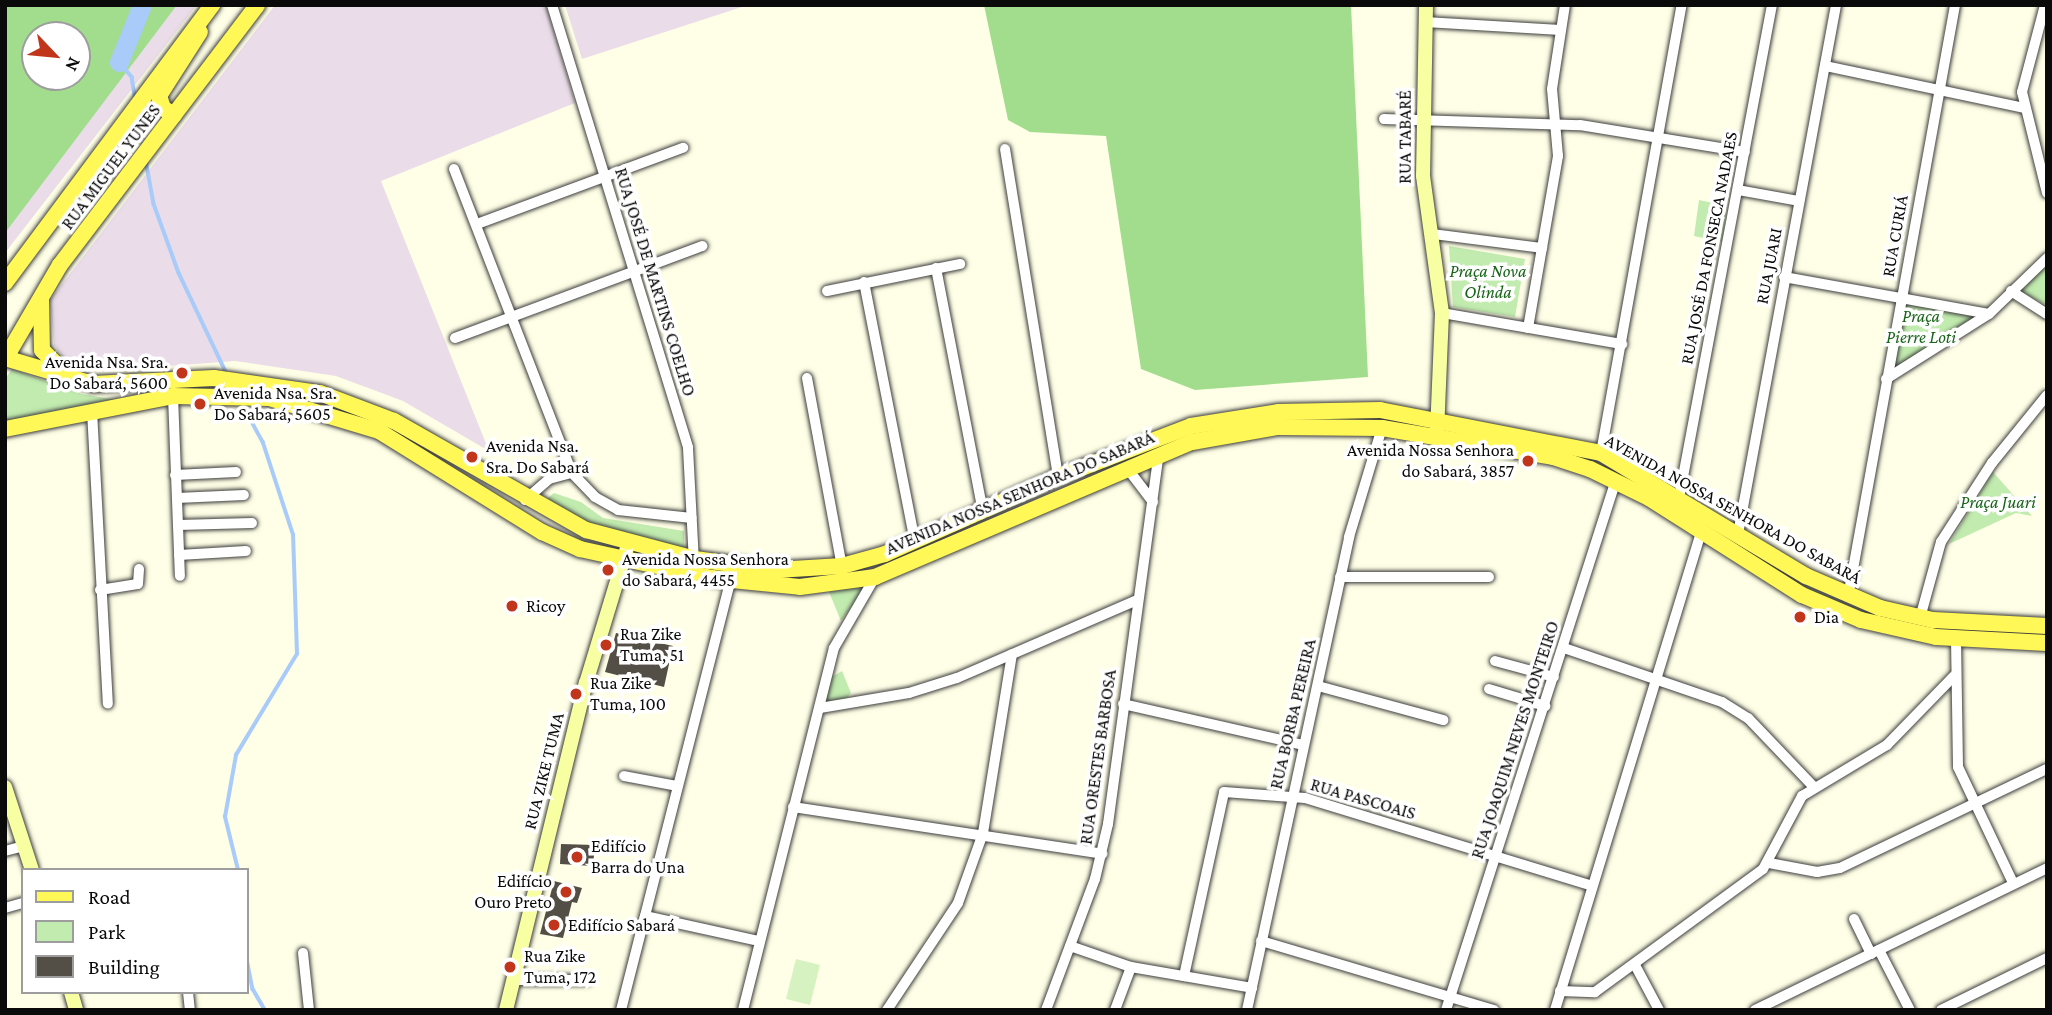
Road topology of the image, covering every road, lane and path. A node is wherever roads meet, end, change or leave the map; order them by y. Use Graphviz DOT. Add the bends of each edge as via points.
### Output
graph roads {
  1 [pos="257,5"];
  2 [pos="552,5"];
  3 [pos="1426,5"];
  4 [pos="1565,5"];
  5 [pos="1682,5"];
  6 [pos="1772,5"];
  7 [pos="1836,5"];
  8 [pos="1955,5"];
  9 [pos="2045,5"];
  10 [pos="210,8"];
  11 [pos="1426,22"];
  12 [pos="1560,30"];
  13 [pos="1825,66"];
  14 [pos="1939,89"];
  15 [pos="2024,108"];
  16 [pos="174,116"];
  17 [pos="1384,119"];
  18 [pos="1423,121"];
  19 [pos="1555,125"];
  20 [pos="1657,139"];
  21 [pos="683,148"];
  22 [pos="1005,149"];
  23 [pos="1745,152"];
  24 [pos="454,169"];
  25 [pos="603,177"];
  26 [pos="1738,190"];
  27 [pos="2047,193"];
  28 [pos="1799,201"];
  29 [pos="477,224"];
  30 [pos="1433,234"];
  31 [pos="702,246"];
  32 [pos="1542,248"];
  33 [pos="2047,258"];
  34 [pos="960,264"];
  35 [pos="631,268"];
  36 [pos="936,268"];
  37 [pos="1784,277"];
  38 [pos="864,282"];
  39 [pos="5,283"];
  40 [pos="827,291"];
  41 [pos="2011,291"];
  42 [pos="42,292"];
  43 [pos="1901,296"];
  44 [pos="1442,313"];
  45 [pos="510,314"];
  46 [pos="1989,314"];
  47 [pos="2047,314"];
  48 [pos="1528,328"];
  49 [pos="455,338"];
  50 [pos="1622,344"];
  51 [pos="5,358"];
  52 [pos="807,378"];
  53 [pos="1886,379"];
  54 [pos="74,380"];
  55 [pos="2047,395"];
  56 [pos="173,396"];
  57 [pos="92,411"];
  58 [pos="1437,418"];
  59 [pos="1382,428"];
  60 [pos="5,429"];
  61 [pos="1437,436"];
  62 [pos="1159,453"];
  63 [pos="1601,453"];
  64 [pos="1127,468"];
  65 [pos="236,472"];
  66 [pos="572,473"];
  67 [pos="176,475"];
  68 [pos="1058,477"];
  69 [pos="1616,480"];
  70 [pos="244,495"];
  71 [pos="177,498"];
  72 [pos="1679,498"];
  73 [pos="525,500"];
  74 [pos="1153,502"];
  75 [pos="983,512"];
  76 [pos="692,518"];
  77 [pos="252,523"];
  78 [pos="178,524"];
  79 [pos="1701,533"];
  80 [pos="1738,534"];
  81 [pos="915,543"];
  82 [pos="628,545"];
  83 [pos="246,551"];
  84 [pos="179,555"];
  85 [pos="622,561"];
  86 [pos="694,566"];
  87 [pos="842,566"];
  88 [pos="139,569"];
  89 [pos="180,576"];
  90 [pos="875,576"];
  91 [pos="1340,577"];
  92 [pos="1489,577"];
  93 [pos="730,581"];
  94 [pos="100,590"];
  95 [pos="1848,597"];
  96 [pos="1137,600"];
  97 [pos="1920,618"];
  98 [pos="2029,625"];
  99 [pos="2047,626"];
  100 [pos="1956,639"];
  101 [pos="2029,642"];
  102 [pos="2047,643"];
  103 [pos="1564,648"];
  104 [pos="1012,654"];
  105 [pos="1495,661"];
  106 [pos="1954,676"];
  107 [pos="1554,677"];
  108 [pos="1656,678"];
  109 [pos="1318,686"];
  110 [pos="1489,689"];
  111 [pos="108,704"];
  112 [pos="1123,704"];
  113 [pos="1545,706"];
  114 [pos="820,708"];
  115 [pos="1443,720"];
  116 [pos="1303,745"];
  117 [pos="2047,769"];
  118 [pos="624,776"];
  119 [pos="677,786"];
  120 [pos="5,787"];
  121 [pos="1815,787"];
  122 [pos="1291,799"];
  123 [pos="1974,803"];
  124 [pos="793,807"];
  125 [pos="983,833"];
  126 [pos="24,846"];
  127 [pos="5,852"];
  128 [pos="1102,854"];
  129 [pos="1496,857"];
  130 [pos="1769,863"];
  131 [pos="2047,867"];
  132 [pos="31,868"];
  133 [pos="2013,883"];
  134 [pos="1592,886"];
  135 [pos="645,916"];
  136 [pos="1854,919"];
  137 [pos="1261,940"];
  138 [pos="759,941"];
  139 [pos="1070,946"];
  140 [pos="1875,952"];
  141 [pos="303,953"];
  142 [pos="2047,958"];
  143 [pos="1635,965"];
  144 [pos="1131,967"];
  145 [pos="1184,976"];
  146 [pos="513,980"];
  147 [pos="587,980"];
  148 [pos="1252,988"];
  149 [pos="1560,991"];
  150 [pos="1451,996"];
  151 [pos="309,1010"];
  152 [pos="506,1010"];
  153 [pos="621,1010"];
  154 [pos="743,1010"];
  155 [pos="887,1010"];
  156 [pos="1046,1010"];
  157 [pos="1115,1010"];
  158 [pos="1247,1010"];
  159 [pos="1447,1010"];
  160 [pos="1494,1010"];
  161 [pos="1555,1010"];
  162 [pos="1659,1010"];
  163 [pos="1755,1010"];
  164 [pos="1910,1010"];
  165 [pos="1941,1010"];
  1 -- 16 [label="main road, RUA MIGUEL YUNES"];
  2 -- 25 [label="street, RUA JOSÉ DE MARTINS COELHO"];
  3 -- 11 [label="street, RUA TABARÉ"];
  4 -- 12 [label="street"];
  5 -- 20 [label="street"];
  6 -- 23 [label="street, RUA JOSÉ DA FONSECA NADAES"];
  7 -- 13 [label="street, RUA JUARI"];
  8 -- 14 [label="street, RUA CURIÁ"];
  9 -- 15 [label="street" via="2024,72"];
  10 -- 16 [label="main road" via="191,52 159,96"];
  10 -- 39 [label="main road, RUA MIGUEL YUNES"];
  11 -- 12 [label="street"];
  11 -- 18 [label="street, RUA TABARÉ"];
  12 -- 19 [label="street" via="1552,89"];
  13 -- 14 [label="street"];
  13 -- 28 [label="street, RUA JUARI"];
  14 -- 15 [label="street"];
  14 -- 43 [label="street, RUA CURIÁ"];
  15 -- 27 [label="street"];
  16 -- 42 [label="main road, RUA MIGUEL YUNES"];
  17 -- 18 [label="street"];
  18 -- 19 [label="street"];
  18 -- 30 [label="street, RUA TABARÉ" via="1423,176"];
  19 -- 20 [label="street"];
  19 -- 32 [label="street" via="1558,156"];
  20 -- 23 [label="street"];
  20 -- 50 [label="street"];
  21 -- 25 [label="street"];
  22 -- 68 [label="street"];
  23 -- 26 [label="street, RUA JOSÉ DA FONSECA NADAES"];
  24 -- 29 [label="street"];
  25 -- 29 [label="street"];
  25 -- 35 [label="street, RUA JOSÉ DE MARTINS COELHO"];
  26 -- 28 [label="street"];
  26 -- 72 [label="street, RUA JOSÉ DA FONSECA NADAES"];
  28 -- 37 [label="street, RUA JUARI"];
  29 -- 45 [label="street"];
  30 -- 32 [label="street"];
  30 -- 44 [label="street, RUA TABARÉ"];
  31 -- 35 [label="street"];
  32 -- 48 [label="street"];
  33 -- 41 [label="street"];
  34 -- 36 [label="street"];
  35 -- 45 [label="street"];
  35 -- 76 [label="street, RUA JOSÉ DE MARTINS COELHO" via="688,448"];
  36 -- 38 [label="street"];
  36 -- 75 [label="street"];
  37 -- 43 [label="street"];
  37 -- 80 [label="street, RUA JUARI"];
  38 -- 40 [label="street"];
  38 -- 81 [label="street"];
  41 -- 46 [label="street"];
  41 -- 47 [label="street"];
  42 -- 51 [label="main road, RUA MIGUEL YUNES"];
  42 -- 54 [label="main road" via="42,350"];
  43 -- 46 [label="street"];
  43 -- 53 [label="street, RUA CURIÁ"];
  44 -- 48 [label="street"];
  44 -- 58 [label="street, RUA TABARÉ"];
  45 -- 49 [label="street"];
  45 -- 66 [label="street"];
  46 -- 53 [label="street"];
  48 -- 50 [label="street"];
  50 -- 63 [label="street"];
  51 -- 54 [label="main road, AVENIDA NOSSA SENHORA DO SABARÁ"];
  52 -- 87 [label="street"];
  53 -- 95 [label="street, RUA CURIÁ"];
  54 -- 73 [label="main road, AVENIDA NOSSA SENHORA DO SABARÁ" via="110,386 214,378 320,393 394,421"];
  55 -- 97 [label="street" via="1992,463 1941,542"];
  56 -- 57 [label="main road, AVENIDA NOSSA SENHORA DO SABARÁ"];
  56 -- 67 [label="street"];
  56 -- 85 [label="main road, AVENIDA NOSSA SENHORA DO SABARÁ" via="269,398 343,417 407,445 542,532"];
  57 -- 60 [label="main road, AVENIDA NOSSA SENHORA DO SABARÁ"];
  57 -- 94 [label="street"];
  58 -- 61 [label="street, RUA TABARÉ"];
  58 -- 63 [label="main road, AVENIDA NOSSA SENHORA DO SABARÁ"];
  58 -- 68 [label="main road, AVENIDA NOSSA SENHORA DO SABARÁ" via="1329,409 1230,418 1141,443"];
  59 -- 61 [label="main road, AVENIDA NOSSA SENHORA DO SABARÁ"];
  59 -- 62 [label="main road, AVENIDA NOSSA SENHORA DO SABARÁ" via="1278,427 1225,434"];
  59 -- 91 [label="street, RUA BORBA PEREIRA"];
  61 -- 69 [label="main road, AVENIDA NOSSA SENHORA DO SABARÁ" via="1553,457"];
  62 -- 64 [label="main road, AVENIDA NOSSA SENHORA DO SABARÁ"];
  62 -- 74 [label="street, RUA ORESTES BARBOSA"];
  63 -- 72 [label="main road, AVENIDA NOSSA SENHORA DO SABARÁ"];
  64 -- 74 [label="street"];
  64 -- 90 [label="main road, AVENIDA NOSSA SENHORA DO SABARÁ"];
  65 -- 67 [label="street"];
  66 -- 73 [label="street" via="549,478"];
  66 -- 76 [label="street" via="595,497 618,510"];
  67 -- 71 [label="street"];
  68 -- 75 [label="main road, AVENIDA NOSSA SENHORA DO SABARÁ"];
  69 -- 79 [label="main road, AVENIDA NOSSA SENHORA DO SABARÁ"];
  69 -- 103 [label="street, RUA JOAQUIM NEVES MONTEIRO"];
  70 -- 71 [label="street"];
  71 -- 78 [label="street"];
  72 -- 80 [label="main road, AVENIDA NOSSA SENHORA DO SABARÁ"];
  73 -- 82 [label="main road, AVENIDA NOSSA SENHORA DO SABARÁ"];
  74 -- 96 [label="street, RUA ORESTES BARBOSA"];
  75 -- 81 [label="main road, AVENIDA NOSSA SENHORA DO SABARÁ"];
  76 -- 86 [label="street, RUA JOSÉ DE MARTINS COELHO"];
  77 -- 78 [label="street"];
  78 -- 84 [label="street"];
  79 -- 100 [label="main road, AVENIDA NOSSA SENHORA DO SABARÁ" via="1844,614"];
  79 -- 108 [label="street"];
  80 -- 95 [label="main road, AVENIDA NOSSA SENHORA DO SABARÁ"];
  81 -- 87 [label="main road, AVENIDA NOSSA SENHORA DO SABARÁ"];
  82 -- 85 [label="street, RUA ZIKE TUMA"];
  82 -- 86 [label="main road, AVENIDA NOSSA SENHORA DO SABARÁ"];
  83 -- 84 [label="street"];
  84 -- 89 [label="street"];
  85 -- 86 [label="main road, AVENIDA NOSSA SENHORA DO SABARÁ"];
  85 -- 146 [label="street, RUA ZIKE TUMA"];
  86 -- 87 [label="main road, AVENIDA NOSSA SENHORA DO SABARÁ" via="776,570"];
  86 -- 93 [label="main road, AVENIDA NOSSA SENHORA DO SABARÁ"];
  88 -- 94 [label="street" via="138,583"];
  90 -- 93 [label="main road, AVENIDA NOSSA SENHORA DO SABARÁ" via="800,587"];
  90 -- 114 [label="street" via="834,648"];
  91 -- 92 [label="street"];
  91 -- 109 [label="street, RUA BORBA PEREIRA"];
  93 -- 119 [label="street"];
  94 -- 111 [label="street"];
  95 -- 97 [label="main road, AVENIDA NOSSA SENHORA DO SABARÁ"];
  96 -- 104 [label="street"];
  96 -- 112 [label="street, RUA ORESTES BARBOSA"];
  97 -- 98 [label="main road, AVENIDA NOSSA SENHORA DO SABARÁ"];
  98 -- 99 [label="main road, AVENIDA NOSSA SENHORA DO SABARÁ"];
  98 -- 101 [label="main road"];
  100 -- 101 [label="main road, AVENIDA NOSSA SENHORA DO SABARÁ"];
  100 -- 106 [label="street"];
  101 -- 102 [label="main road, AVENIDA NOSSA SENHORA DO SABARÁ"];
  103 -- 107 [label="street, RUA JOAQUIM NEVES MONTEIRO"];
  103 -- 108 [label="street"];
  104 -- 114 [label="street" via="909,693"];
  104 -- 125 [label="street"];
  105 -- 107 [label="street"];
  106 -- 121 [label="street" via="1887,745"];
  106 -- 123 [label="street" via="1956,759"];
  107 -- 113 [label="street, RUA JOAQUIM NEVES MONTEIRO"];
  108 -- 121 [label="street" via="1709,696 1748,718"];
  108 -- 134 [label="street"];
  109 -- 115 [label="street"];
  109 -- 116 [label="street, RUA BORBA PEREIRA"];
  110 -- 113 [label="street"];
  112 -- 116 [label="street"];
  112 -- 128 [label="street, RUA ORESTES BARBOSA"];
  113 -- 129 [label="street, RUA JOAQUIM NEVES MONTEIRO"];
  114 -- 124 [label="street"];
  116 -- 122 [label="street, RUA BORBA PEREIRA"];
  117 -- 123 [label="street"];
  118 -- 119 [label="street"];
  119 -- 135 [label="street"];
  120 -- 126 [label="street"];
  121 -- 130 [label="street" via="1790,811"];
  122 -- 129 [label="street, RUA PASCOAIS" via="1305,798"];
  122 -- 137 [label="street, RUA BORBA PEREIRA"];
  122 -- 145 [label="street, RUA PASCOAIS" via="1220,795"];
  123 -- 130 [label="street" via="1830,872"];
  123 -- 133 [label="street"];
  124 -- 125 [label="street"];
  124 -- 138 [label="street"];
  125 -- 128 [label="street"];
  125 -- 155 [label="street" via="945,930"];
  126 -- 127 [label="street"];
  126 -- 132 [label="street"];
  128 -- 139 [label="street, RUA ORESTES BARBOSA"];
  129 -- 134 [label="street, RUA PASCOAIS"];
  129 -- 150 [label="street, RUA JOAQUIM NEVES MONTEIRO"];
  130 -- 143 [label="street"];
  131 -- 133 [label="street"];
  133 -- 140 [label="street"];
  134 -- 149 [label="street"];
  135 -- 138 [label="street"];
  135 -- 153 [label="street"];
  136 -- 140 [label="street"];
  137 -- 148 [label="street, RUA BORBA PEREIRA"];
  137 -- 150 [label="street"];
  138 -- 154 [label="street"];
  139 -- 144 [label="street"];
  139 -- 156 [label="street, RUA ORESTES BARBOSA"];
  140 -- 163 [label="street"];
  140 -- 164 [label="street"];
  141 -- 151 [label="street"];
  142 -- 165 [label="street"];
  143 -- 149 [label="street" via="1595,992"];
  143 -- 162 [label="street"];
  144 -- 145 [label="street"];
  144 -- 157 [label="street"];
  145 -- 148 [label="street"];
  146 -- 147 [label="street"];
  146 -- 152 [label="street, RUA ZIKE TUMA"];
  148 -- 158 [label="street, RUA BORBA PEREIRA"];
  149 -- 161 [label="street"];
  150 -- 159 [label="street, RUA JOAQUIM NEVES MONTEIRO"];
  150 -- 160 [label="street"];
}
